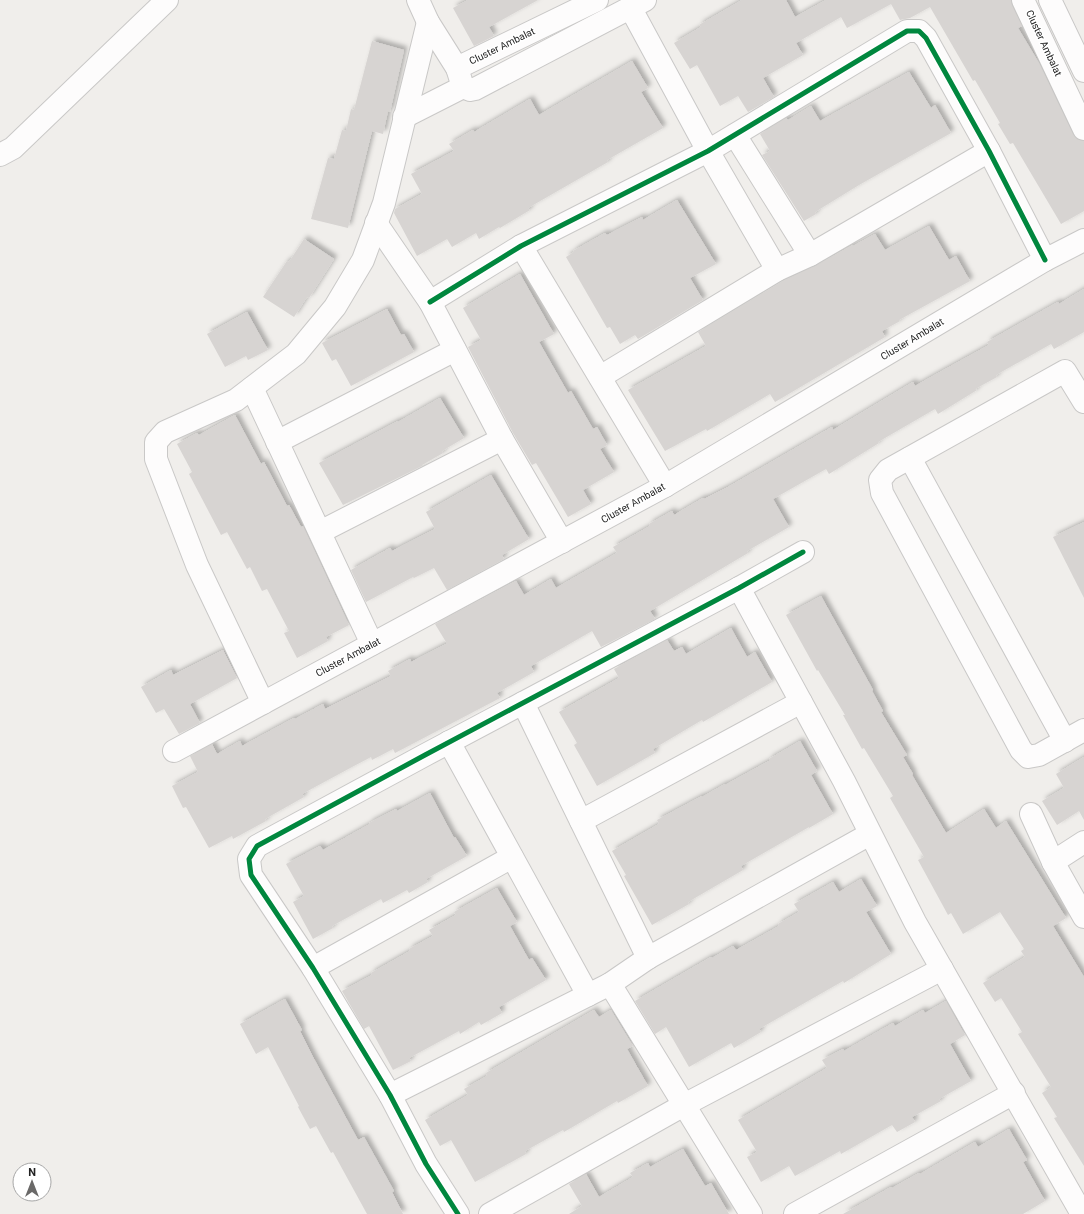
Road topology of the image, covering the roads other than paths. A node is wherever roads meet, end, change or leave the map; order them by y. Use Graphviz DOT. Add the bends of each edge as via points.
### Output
graph roads {
  1 [pos="167,0"];
  2 [pos="418,0"];
  3 [pos="597,0"];
  4 [pos="1023,0"];
  5 [pos="1050,0"];
  6 [pos="637,4"];
  7 [pos="428,22"];
  8 [pos="1084,71"];
  9 [pos="460,78"];
  10 [pos="404,117"];
  11 [pos="1084,129"];
  12 [pos="735,135"];
  13 [pos="708,151"];
  14 [pos="988,151"];
  15 [pos="0,155"];
  16 [pos="376,223"];
  17 [pos="1084,240"];
  18 [pos="521,246"];
  19 [pos="810,255"];
  20 [pos="1045,260"];
  21 [pos="777,270"];
  22 [pos="430,302"];
  23 [pos="455,350"];
  24 [pos="600,377"];
  25 [pos="252,388"];
  26 [pos="1084,402"];
  27 [pos="502,439"];
  28 [pos="278,442"];
  29 [pos="910,458"];
  30 [pos="665,486"];
  31 [pos="320,532"];
  32 [pos="562,542"];
  33 [pos="803,552"];
  34 [pos="739,588"];
  35 [pos="372,644"];
  36 [pos="801,702"];
  37 [pos="263,703"];
  38 [pos="523,703"];
  39 [pos="1084,730"];
  40 [pos="1065,740"];
  41 [pos="450,742"];
  42 [pos="174,751"];
  43 [pos="1031,814"];
  44 [pos="581,821"];
  45 [pos="870,834"];
  46 [pos="1084,842"];
  47 [pos="512,857"];
  48 [pos="1053,862"];
  49 [pos="1084,918"];
  50 [pos="648,958"];
  51 [pos="313,968"];
  52 [pos="942,969"];
  53 [pos="610,984"];
  54 [pos="588,995"];
  55 [pos="1014,1093"];
  56 [pos="390,1095"];
  57 [pos="684,1105"];
  58 [pos="1076,1212"];
  59 [pos="458,1214"];
  60 [pos="490,1214"];
  61 [pos="751,1214"];
  62 [pos="795,1214"];
  1 -- 15 [label="street" via="13,148"];
  2 -- 7 [label="street, Cluster Ambalat"];
  3 -- 9 [label="street, Cluster Ambalat"];
  4 -- 11 [label="street, Cluster Ambalat"];
  5 -- 8 [label="street"];
  6 -- 9 [label="street" via="475,90 470,90"];
  6 -- 13 [label="street"];
  7 -- 9 [label="street, Cluster Ambalat"];
  7 -- 10 [label="street"];
  9 -- 10 [label="street"];
  10 -- 16 [label="street" via="384,203"];
  12 -- 13 [label="street"];
  12 -- 14 [label="street" via="907,31 919,31 926,38"];
  12 -- 19 [label="street"];
  13 -- 18 [label="street"];
  13 -- 21 [label="street"];
  14 -- 19 [label="street"];
  14 -- 20 [label="street"];
  16 -- 22 [label="street"];
  16 -- 25 [label="street" via="363,260 335,307 296,354"];
  17 -- 20 [label="street, Cluster Ambalat"];
  18 -- 22 [label="street"];
  18 -- 24 [label="street"];
  19 -- 21 [label="street"];
  20 -- 30 [label="street, Cluster Ambalat"];
  21 -- 24 [label="street"];
  22 -- 23 [label="street"];
  23 -- 27 [label="street"];
  23 -- 28 [label="street"];
  24 -- 30 [label="street"];
  25 -- 28 [label="street"];
  25 -- 37 [label="street" via="236,400 165,432 156,442 156,459 197,565"];
  26 -- 29 [label="street" via="1065,371"];
  27 -- 31 [label="street"];
  27 -- 32 [label="street"];
  28 -- 31 [label="street"];
  29 -- 40 [label="street"];
  29 -- 40 [label="street" via="888,470 880,480 882,493 1018,743 1028,757 1039,755"];
  30 -- 32 [label="street, Cluster Ambalat"];
  31 -- 35 [label="street"];
  32 -- 35 [label="street, Cluster Ambalat"];
  33 -- 34 [label="street"];
  34 -- 36 [label="street"];
  34 -- 38 [label="street"];
  35 -- 37 [label="street, Cluster Ambalat"];
  36 -- 44 [label="street"];
  36 -- 45 [label="street"];
  37 -- 42 [label="street, Cluster Ambalat"];
  38 -- 41 [label="street"];
  38 -- 44 [label="street"];
  39 -- 40 [label="street"];
  41 -- 47 [label="street"];
  41 -- 51 [label="street" via="257,846 249,859 250,875"];
  43 -- 48 [label="street"];
  44 -- 50 [label="street"];
  45 -- 50 [label="street"];
  45 -- 52 [label="street"];
  46 -- 48 [label="street"];
  47 -- 51 [label="street"];
  47 -- 54 [label="street"];
  48 -- 49 [label="street"];
  50 -- 53 [label="street"];
  51 -- 56 [label="street"];
  52 -- 55 [label="street"];
  52 -- 57 [label="street"];
  53 -- 54 [label="street"];
  53 -- 57 [label="street"];
  54 -- 56 [label="street"];
  55 -- 58 [label="street"];
  55 -- 62 [label="street"];
  56 -- 59 [label="street" via="426,1164"];
  57 -- 60 [label="street"];
  57 -- 61 [label="street"];
}
